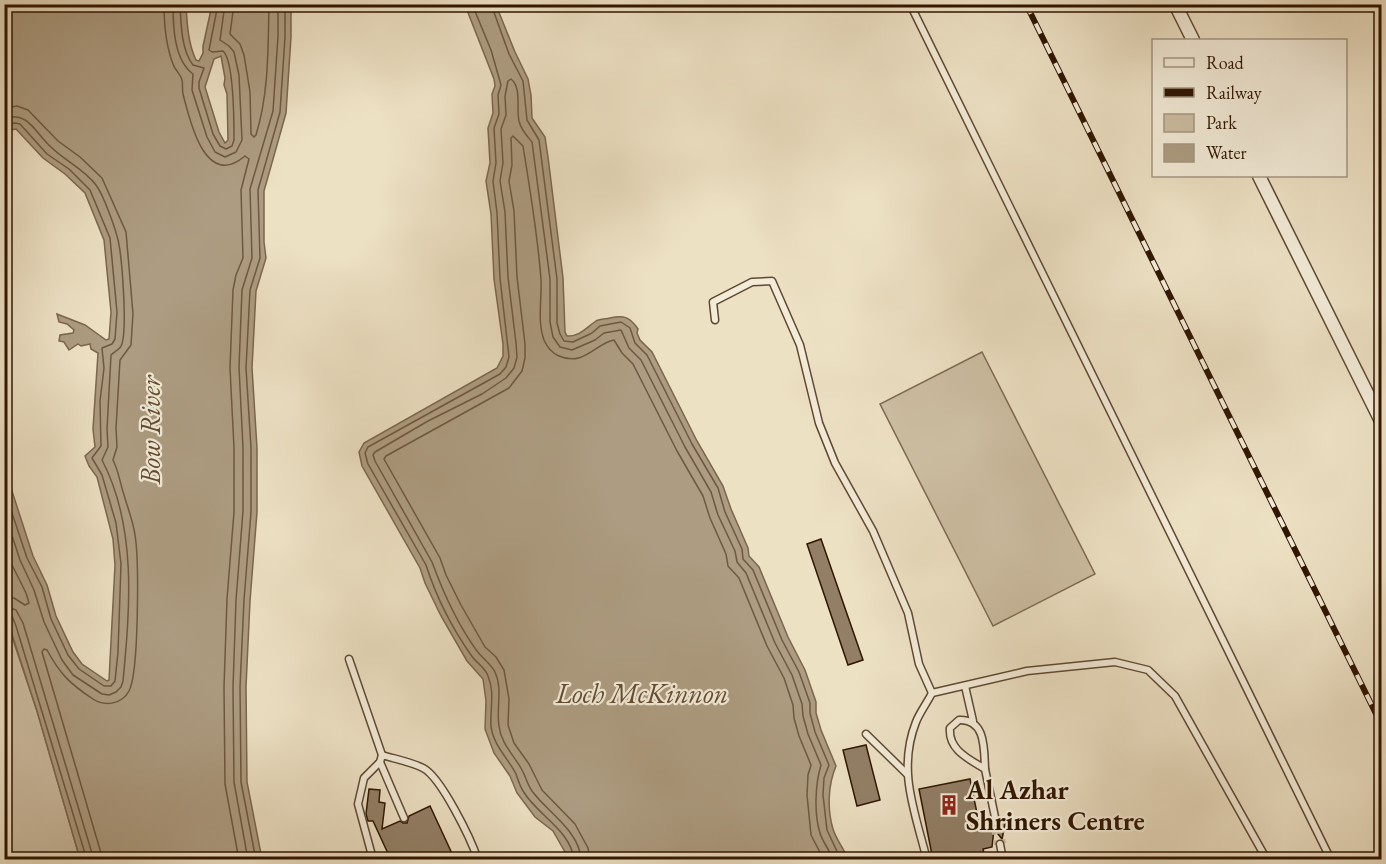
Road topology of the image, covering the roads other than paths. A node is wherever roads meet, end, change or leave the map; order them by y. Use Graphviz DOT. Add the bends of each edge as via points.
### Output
graph roads {
  1 [pos="910,4"];
  2 [pos="1175,4"];
  3 [pos="1192,39"];
  4 [pos="1259,177"];
  5 [pos="715,320"];
  6 [pos="1382,423"];
  7 [pos="349,659"];
  8 [pos="965,686"];
  9 [pos="933,693"];
  10 [pos="973,722"];
  11 [pos="866,734"];
  12 [pos="382,755"];
  13 [pos="380,762"];
  14 [pos="985,769"];
  15 [pos="907,774"];
  16 [pos="404,818"];
  17 [pos="996,822"];
  18 [pos="1000,844"];
  19 [pos="375,860"];
  20 [pos="478,860"];
  21 [pos="927,860"];
  22 [pos="1003,860"];
  23 [pos="1267,860"];
  24 [pos="1331,860"];
  1 -- 24 [label="lane"];
  2 -- 3 [label="street"];
  4 -- 6 [label="street"];
  5 -- 9 [label="lane" via="713,302 752,282 772,281 800,345 819,423 835,463 873,531 908,613 920,664"];
  7 -- 12 [label="lane"];
  8 -- 9 [label="lane"];
  8 -- 10 [label="lane"];
  8 -- 23 [label="lane" via="1027,671 1115,662 1148,670 1175,696"];
  9 -- 15 [label="lane" via="917,721"];
  10 -- 14 [label="lane" via="981,733"];
  10 -- 14 [label="lane" via="959,720 954,724 950,729 951,741 960,753"];
  11 -- 15 [label="lane"];
  12 -- 13 [label="lane"];
  12 -- 20 [label="lane" via="424,769 445,794"];
  13 -- 16 [label="lane"];
  13 -- 19 [label="lane" via="364,778 357,804"];
  14 -- 17 [label="lane"];
  15 -- 21 [label="lane"];
  18 -- 22 [label="lane"];
}
